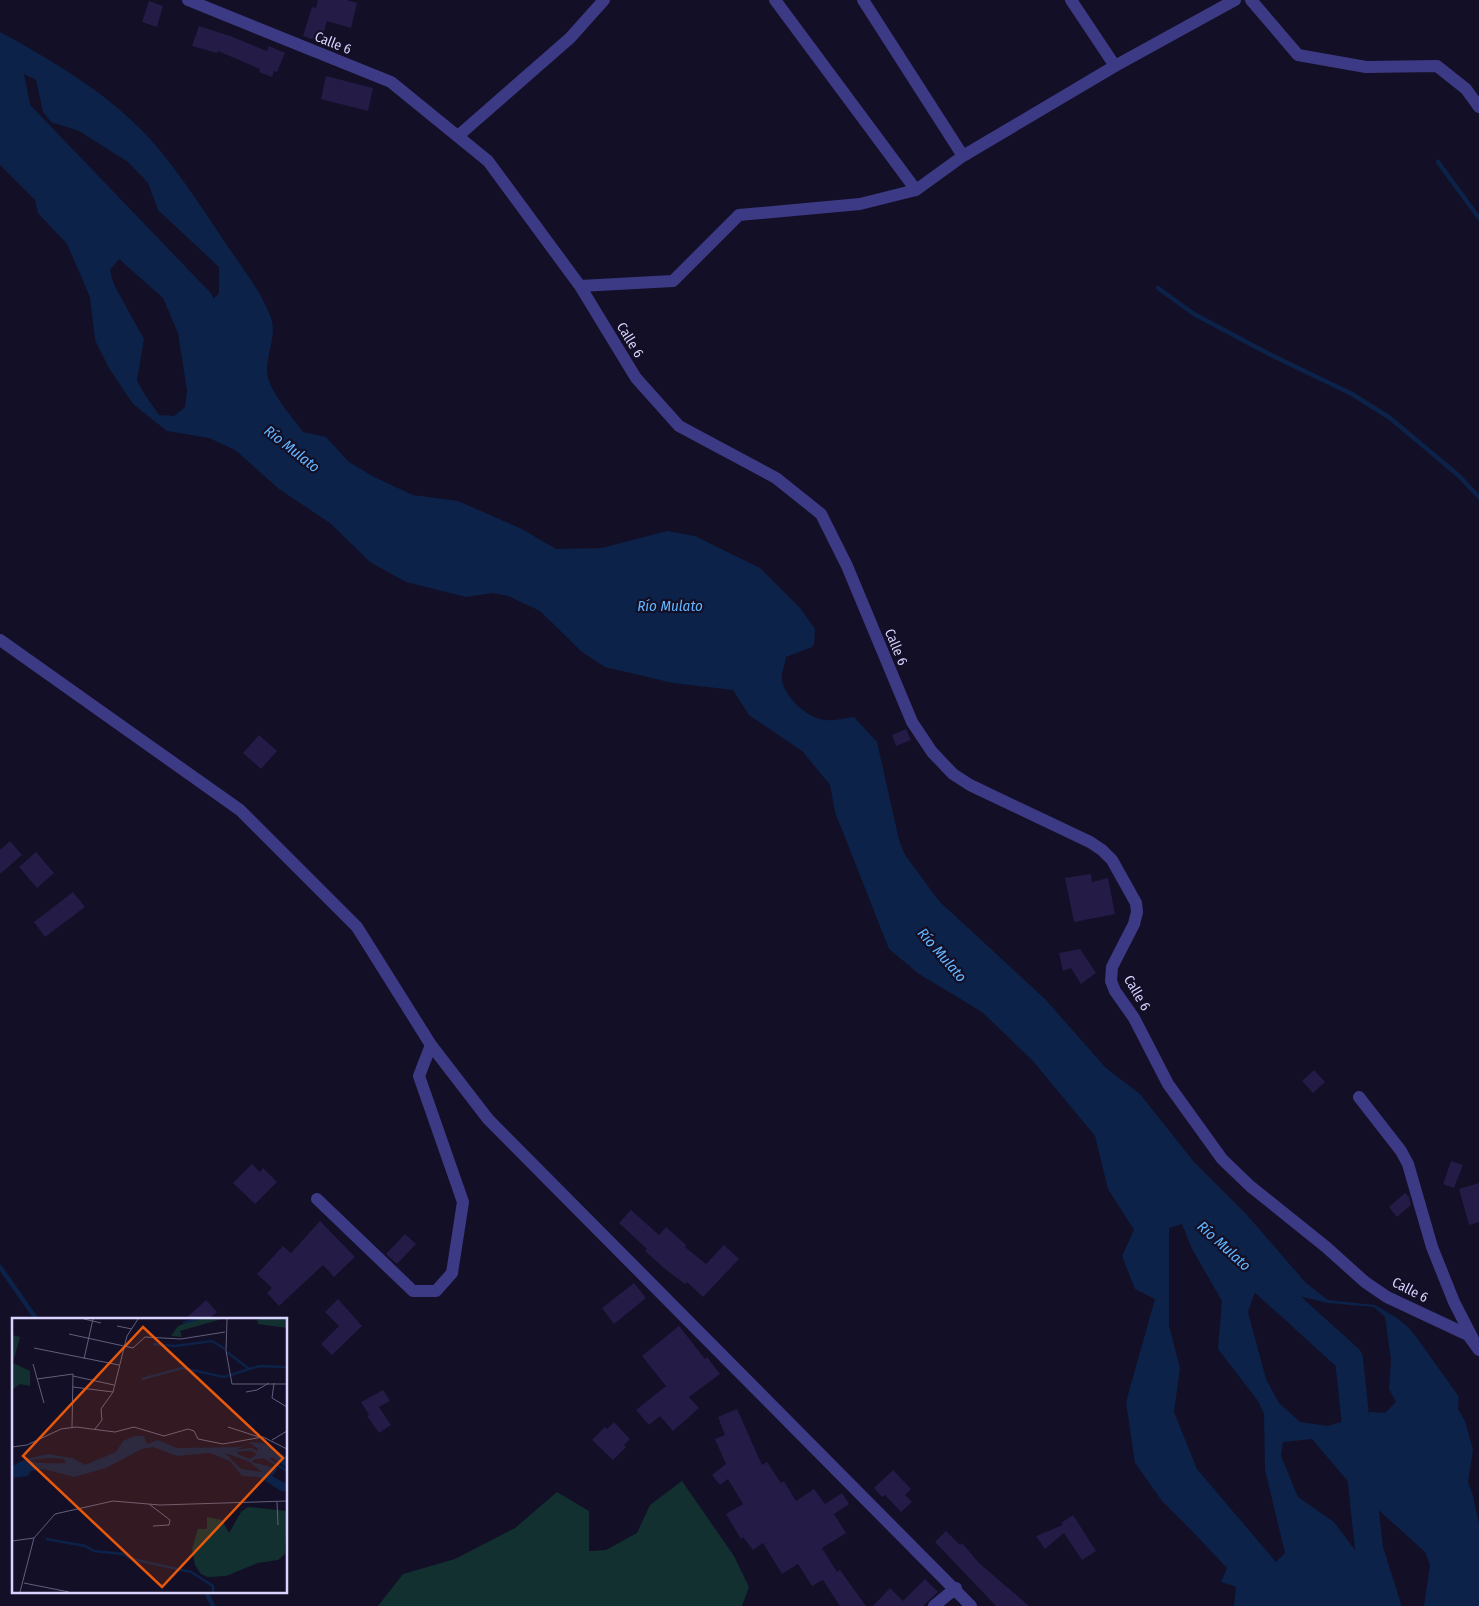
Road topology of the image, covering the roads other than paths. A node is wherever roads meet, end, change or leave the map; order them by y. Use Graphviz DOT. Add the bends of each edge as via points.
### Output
graph roads {
  1 [pos="188,0"];
  2 [pos="604,0"];
  3 [pos="775,0"];
  4 [pos="863,0"];
  5 [pos="1071,0"];
  6 [pos="1235,0"];
  7 [pos="1251,0"];
  8 [pos="1115,66"];
  9 [pos="1479,107"];
  10 [pos="458,136"];
  11 [pos="963,156"];
  12 [pos="916,190"];
  13 [pos="580,286"];
  14 [pos="0,640"];
  15 [pos="431,1045"];
  16 [pos="1359,1097"];
  17 [pos="317,1199"];
  18 [pos="1478,1349"];
  19 [pos="956,1588"];
  20 [pos="934,1606"];
  21 [pos="972,1606"];
  1 -- 10 [label="street, Calle 6" via="391,82"];
  2 -- 10 [label="street" via="570,38"];
  3 -- 12 [label="street"];
  4 -- 11 [label="street"];
  5 -- 8 [label="street"];
  6 -- 8 [label="street"];
  7 -- 9 [label="street" via="1298,55 1366,67 1436,66 1466,89"];
  8 -- 11 [label="street"];
  10 -- 13 [label="street, Calle 6" via="488,161"];
  11 -- 12 [label="street"];
  12 -- 13 [label="street" via="860,204 739,214 673,281"];
  13 -- 18 [label="street, Calle 6" via="636,378 679,426 776,478 821,514 847,566 912,722 932,752 959,778 998,800 1090,842 1112,860 1136,903 1137,912 1112,967 1110,981 1134,1018 1168,1084 1222,1159 1365,1282 1387,1297 1468,1335"];
  14 -- 15 [label="street" via="240,810 357,927"];
  15 -- 17 [label="street" via="419,1076 463,1202 452,1273 436,1291 413,1291"];
  15 -- 19 [label="street" via="488,1119"];
  16 -- 18 [label="street" via="1408,1164 1432,1248"];
  19 -- 20 [label="street"];
  19 -- 21 [label="street"];
}
